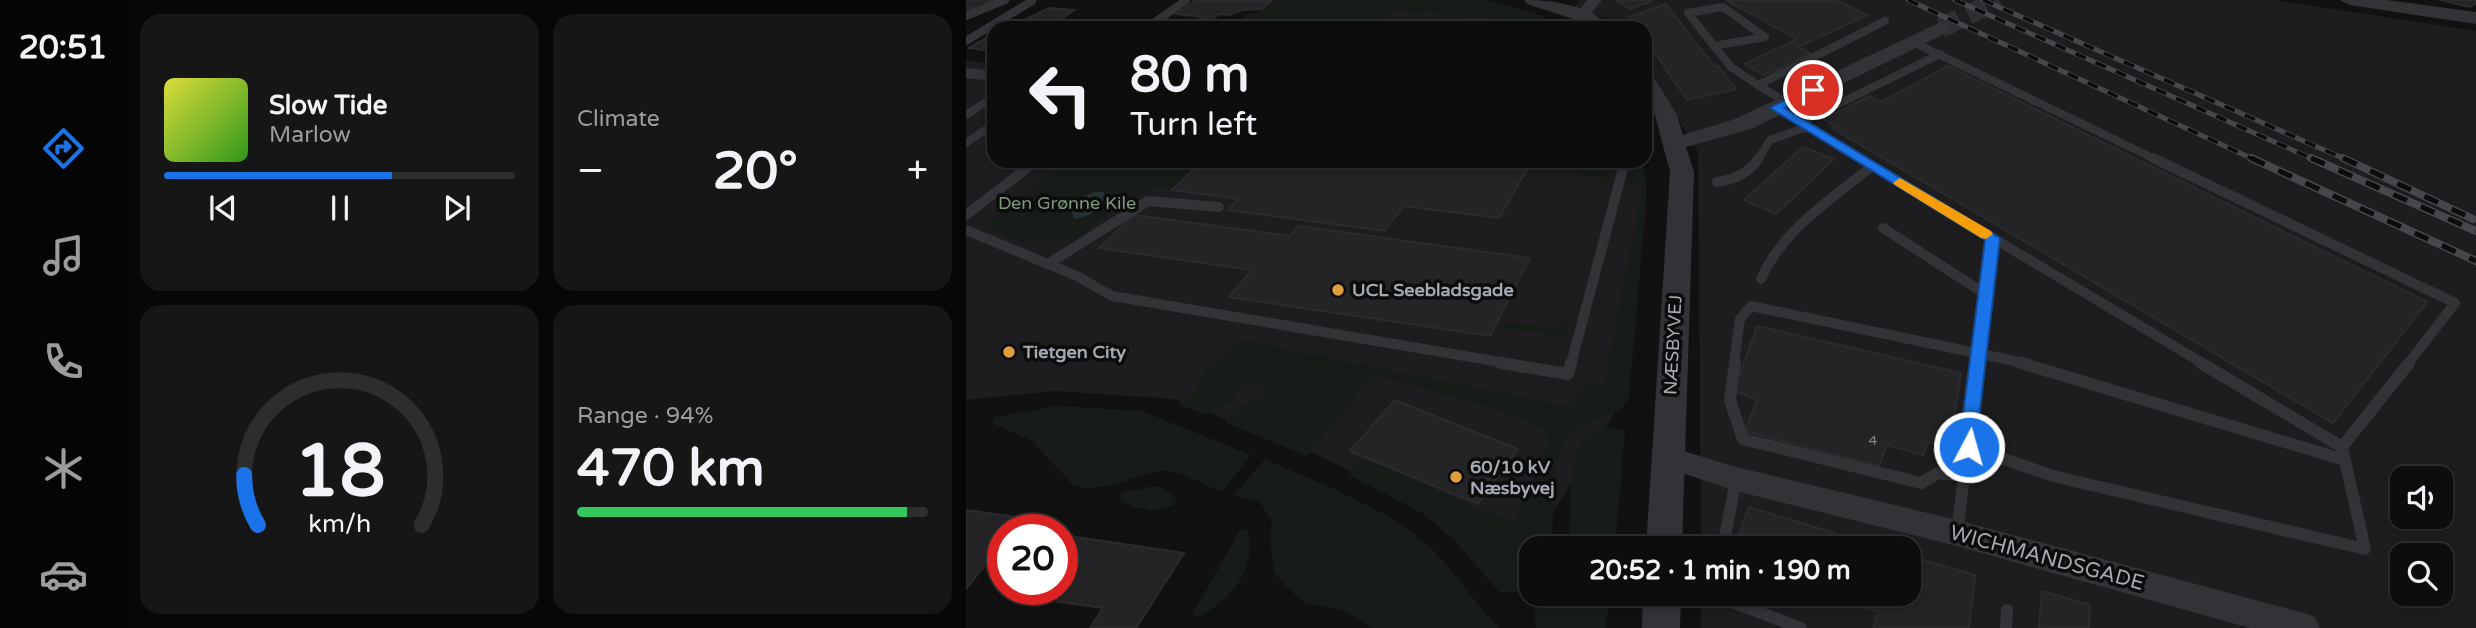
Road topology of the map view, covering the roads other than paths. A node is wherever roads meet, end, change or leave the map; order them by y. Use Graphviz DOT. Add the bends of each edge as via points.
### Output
graph roads {
  1 [pos="1005,0"];
  2 [pos="1186,0"];
  3 [pos="1533,0"];
  4 [pos="1595,0"];
  5 [pos="2349,0"];
  6 [pos="1032,1"];
  7 [pos="966,16"];
  8 [pos="1582,16"];
  9 [pos="2476,18"];
  10 [pos="999,21"];
  11 [pos="1157,21"];
  12 [pos="1590,21"];
  13 [pos="1885,21"];
  14 [pos="987,28"];
  15 [pos="1941,29"];
  16 [pos="966,41"];
  17 [pos="1913,41"];
  18 [pos="1714,46"];
  19 [pos="1940,54"];
  20 [pos="966,73"];
  21 [pos="987,75"];
  22 [pos="1758,85"];
  23 [pos="1652,91"];
  24 [pos="987,102"];
  25 [pos="1782,105"];
  26 [pos="966,115"];
  27 [pos="1803,125"];
  28 [pos="987,129"];
  29 [pos="966,143"];
  30 [pos="1674,144"];
  31 [pos="1872,166"];
  32 [pos="1028,168"];
  33 [pos="1623,168"];
  34 [pos="1717,182"];
  35 [pos="1219,207"];
  36 [pos="966,215"];
  37 [pos="1883,228"];
  38 [pos="966,230"];
  39 [pos="1993,238"];
  40 [pos="1048,264"];
  41 [pos="1761,279"];
  42 [pos="1987,295"];
  43 [pos="1979,353"];
  44 [pos="1969,447"];
  45 [pos="2342,447"];
  46 [pos="1667,457"];
  47 [pos="2345,460"];
  48 [pos="1965,476"];
  49 [pos="1736,479"];
  50 [pos="1957,533"];
  51 [pos="1664,536"];
  52 [pos="1725,536"];
  53 [pos="1662,606"];
  54 [pos="1743,606"];
  55 [pos="2007,610"];
  56 [pos="1661,628"];
  57 [pos="1801,628"];
  58 [pos="2006,628"];
  59 [pos="2304,628"];
  1 -- 7 [label="lane"];
  2 -- 11 [label="lane"];
  3 -- 8 [label="street"];
  4 -- 8 [label="street"];
  5 -- 9 [label="street"];
  6 -- 10 [label="lane"];
  8 -- 12 [label="street"];
  13 -- 22 [label="lane"];
  14 -- 16 [label="lane"];
  15 -- 17 [label="street"];
  17 -- 19 [label="lane"];
  17 -- 25 [label="street"];
  18 -- 18 [label="lane" via="1688,13 1723,7 1765,37"];
  18 -- 22 [label="lane" via="1731,67"];
  19 -- 27 [label="lane"];
  19 -- 45 [label="lane" via="2455,303"];
  20 -- 21 [label="street"];
  22 -- 25 [label="lane"];
  23 -- 30 [label="street, NÆSBYVEJ" via="1666,115"];
  24 -- 26 [label="lane"];
  25 -- 27 [label="lane"];
  25 -- 30 [label="street" via="1743,124"];
  27 -- 31 [label="lane"];
  27 -- 34 [label="lane" via="1770,140 1753,167 1731,180"];
  28 -- 29 [label="lane"];
  30 -- 46 [label="street, NÆSBYVEJ" via="1682,173"];
  31 -- 39 [label="lane"];
  31 -- 41 [label="lane" via="1796,230 1765,266"];
  32 -- 36 [label="lane"];
  33 -- 40 [label="lane" via="1568,374 1112,296"];
  35 -- 40 [label="lane" via="1148,201"];
  37 -- 42 [label="lane"];
  38 -- 40 [label="lane"];
  39 -- 42 [label="lane"];
  39 -- 45 [label="lane"];
  42 -- 43 [label="lane"];
  43 -- 44 [label="lane"];
  43 -- 47 [label="lane" via="2042,367"];
  43 -- 48 [label="lane" via="1751,306 1741,319 1730,400 1743,439 1922,482 1937,472"];
  44 -- 47 [label="lane" via="2053,476 2365,549"];
  44 -- 48 [label="lane"];
  45 -- 47 [label="lane"];
  46 -- 49 [label="street, WICHMANDSGADE"];
  46 -- 51 [label="street, NÆSBYVEJ"];
  48 -- 50 [label="lane"];
  49 -- 50 [label="street, WICHMANDSGADE"];
  49 -- 52 [label="lane"];
  50 -- 59 [label="street, WICHMANDSGADE"];
  53 -- 56 [label="street"];
  54 -- 57 [label="lane"];
  55 -- 58 [label="lane"];
}
